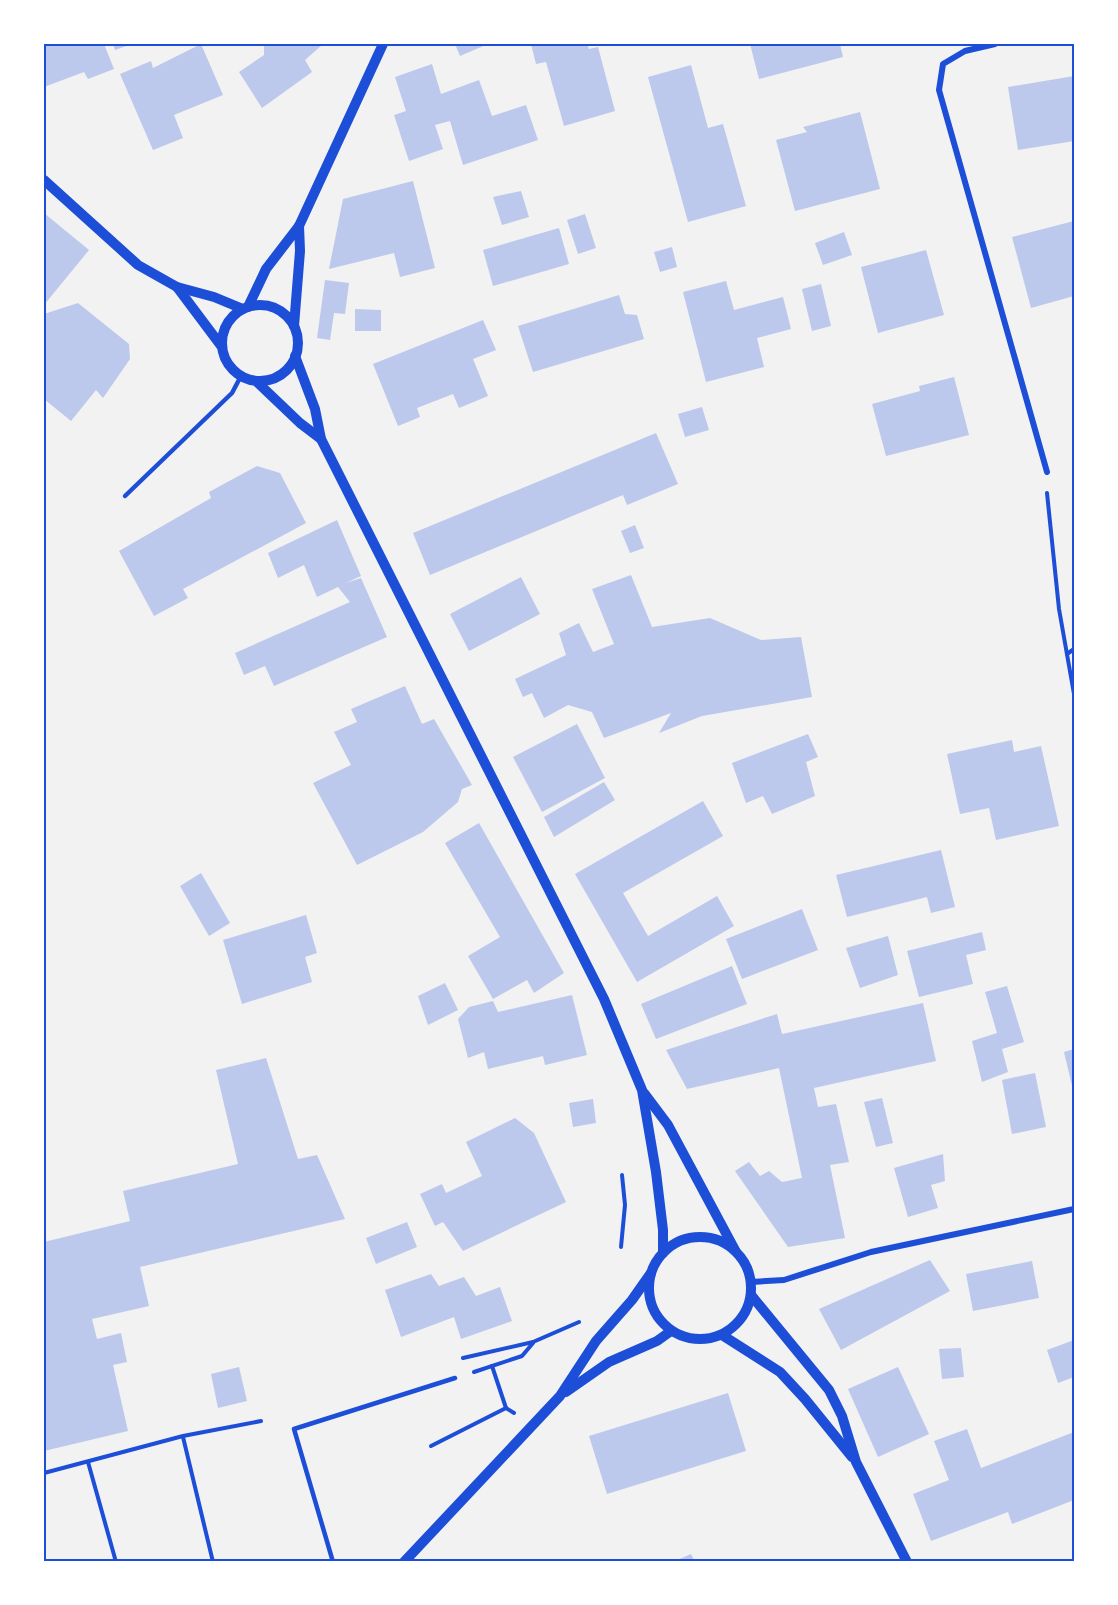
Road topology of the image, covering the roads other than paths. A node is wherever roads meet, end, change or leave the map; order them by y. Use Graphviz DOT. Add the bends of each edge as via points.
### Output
graph roads {
  1 [pos="383,44"];
  2 [pos="995,44"];
  3 [pos="44,180"];
  4 [pos="298,226"];
  5 [pos="177,287"];
  6 [pos="245,308"];
  7 [pos="294,326"];
  8 [pos="222,347"];
  9 [pos="295,356"];
  10 [pos="241,376"];
  11 [pos="256,381"];
  12 [pos="321,439"];
  13 [pos="1047,472"];
  14 [pos="125,496"];
  15 [pos="642,1090"];
  16 [pos="1074,1209"];
  17 [pos="663,1253"];
  18 [pos="737,1253"];
  19 [pos="651,1273"];
  20 [pos="751,1282"];
  21 [pos="751,1295"];
  22 [pos="671,1331"];
  23 [pos="722,1335"];
  24 [pos="455,1378"];
  25 [pos="560,1396"];
  26 [pos="856,1462"];
  27 [pos="333,1562"];
  28 [pos="404,1562"];
  29 [pos="907,1562"];
  1 -- 4 [label="street"];
  2 -- 13 [label="street" via="965,51 942,64 939,90"];
  3 -- 5 [label="street" via="138,265"];
  4 -- 6 [label="street" via="266,269"];
  4 -- 7 [label="street"];
  5 -- 6 [label="street"];
  5 -- 8 [label="street"];
  6 -- 7 [label="street" via="276,308"];
  6 -- 8 [label="street" via="233,315 226,326"];
  7 -- 9 [label="street"];
  8 -- 10 [label="street" via="228,364"];
  9 -- 11 [label="street" via="286,371 275,378"];
  9 -- 12 [label="street" via="315,409"];
  10 -- 11 [label="street"];
  10 -- 14 [label="lane" via="232,393"];
  11 -- 12 [label="street"];
  12 -- 15 [label="street" via="604,999"];
  15 -- 17 [label="street" via="656,1172"];
  15 -- 18 [label="street" via="668,1125"];
  16 -- 20 [label="street" via="871,1252 784,1280"];
  17 -- 18 [label="street" via="676,1243 708,1238"];
  17 -- 19 [label="street"];
  18 -- 20 [label="street" via="747,1266"];
  19 -- 22 [label="street" via="649,1298 653,1310"];
  19 -- 25 [label="street" via="596,1341"];
  20 -- 21 [label="street"];
  21 -- 23 [label="street" via="741,1319"];
  21 -- 26 [label="street" via="829,1390 842,1416"];
  22 -- 23 [label="street" via="695,1340"];
  22 -- 25 [label="street" via="609,1362"];
  23 -- 26 [label="street" via="780,1372"];
  24 -- 27 [label="lane" via="294,1429"];
  25 -- 28 [label="street"];
  26 -- 29 [label="street"];
}
